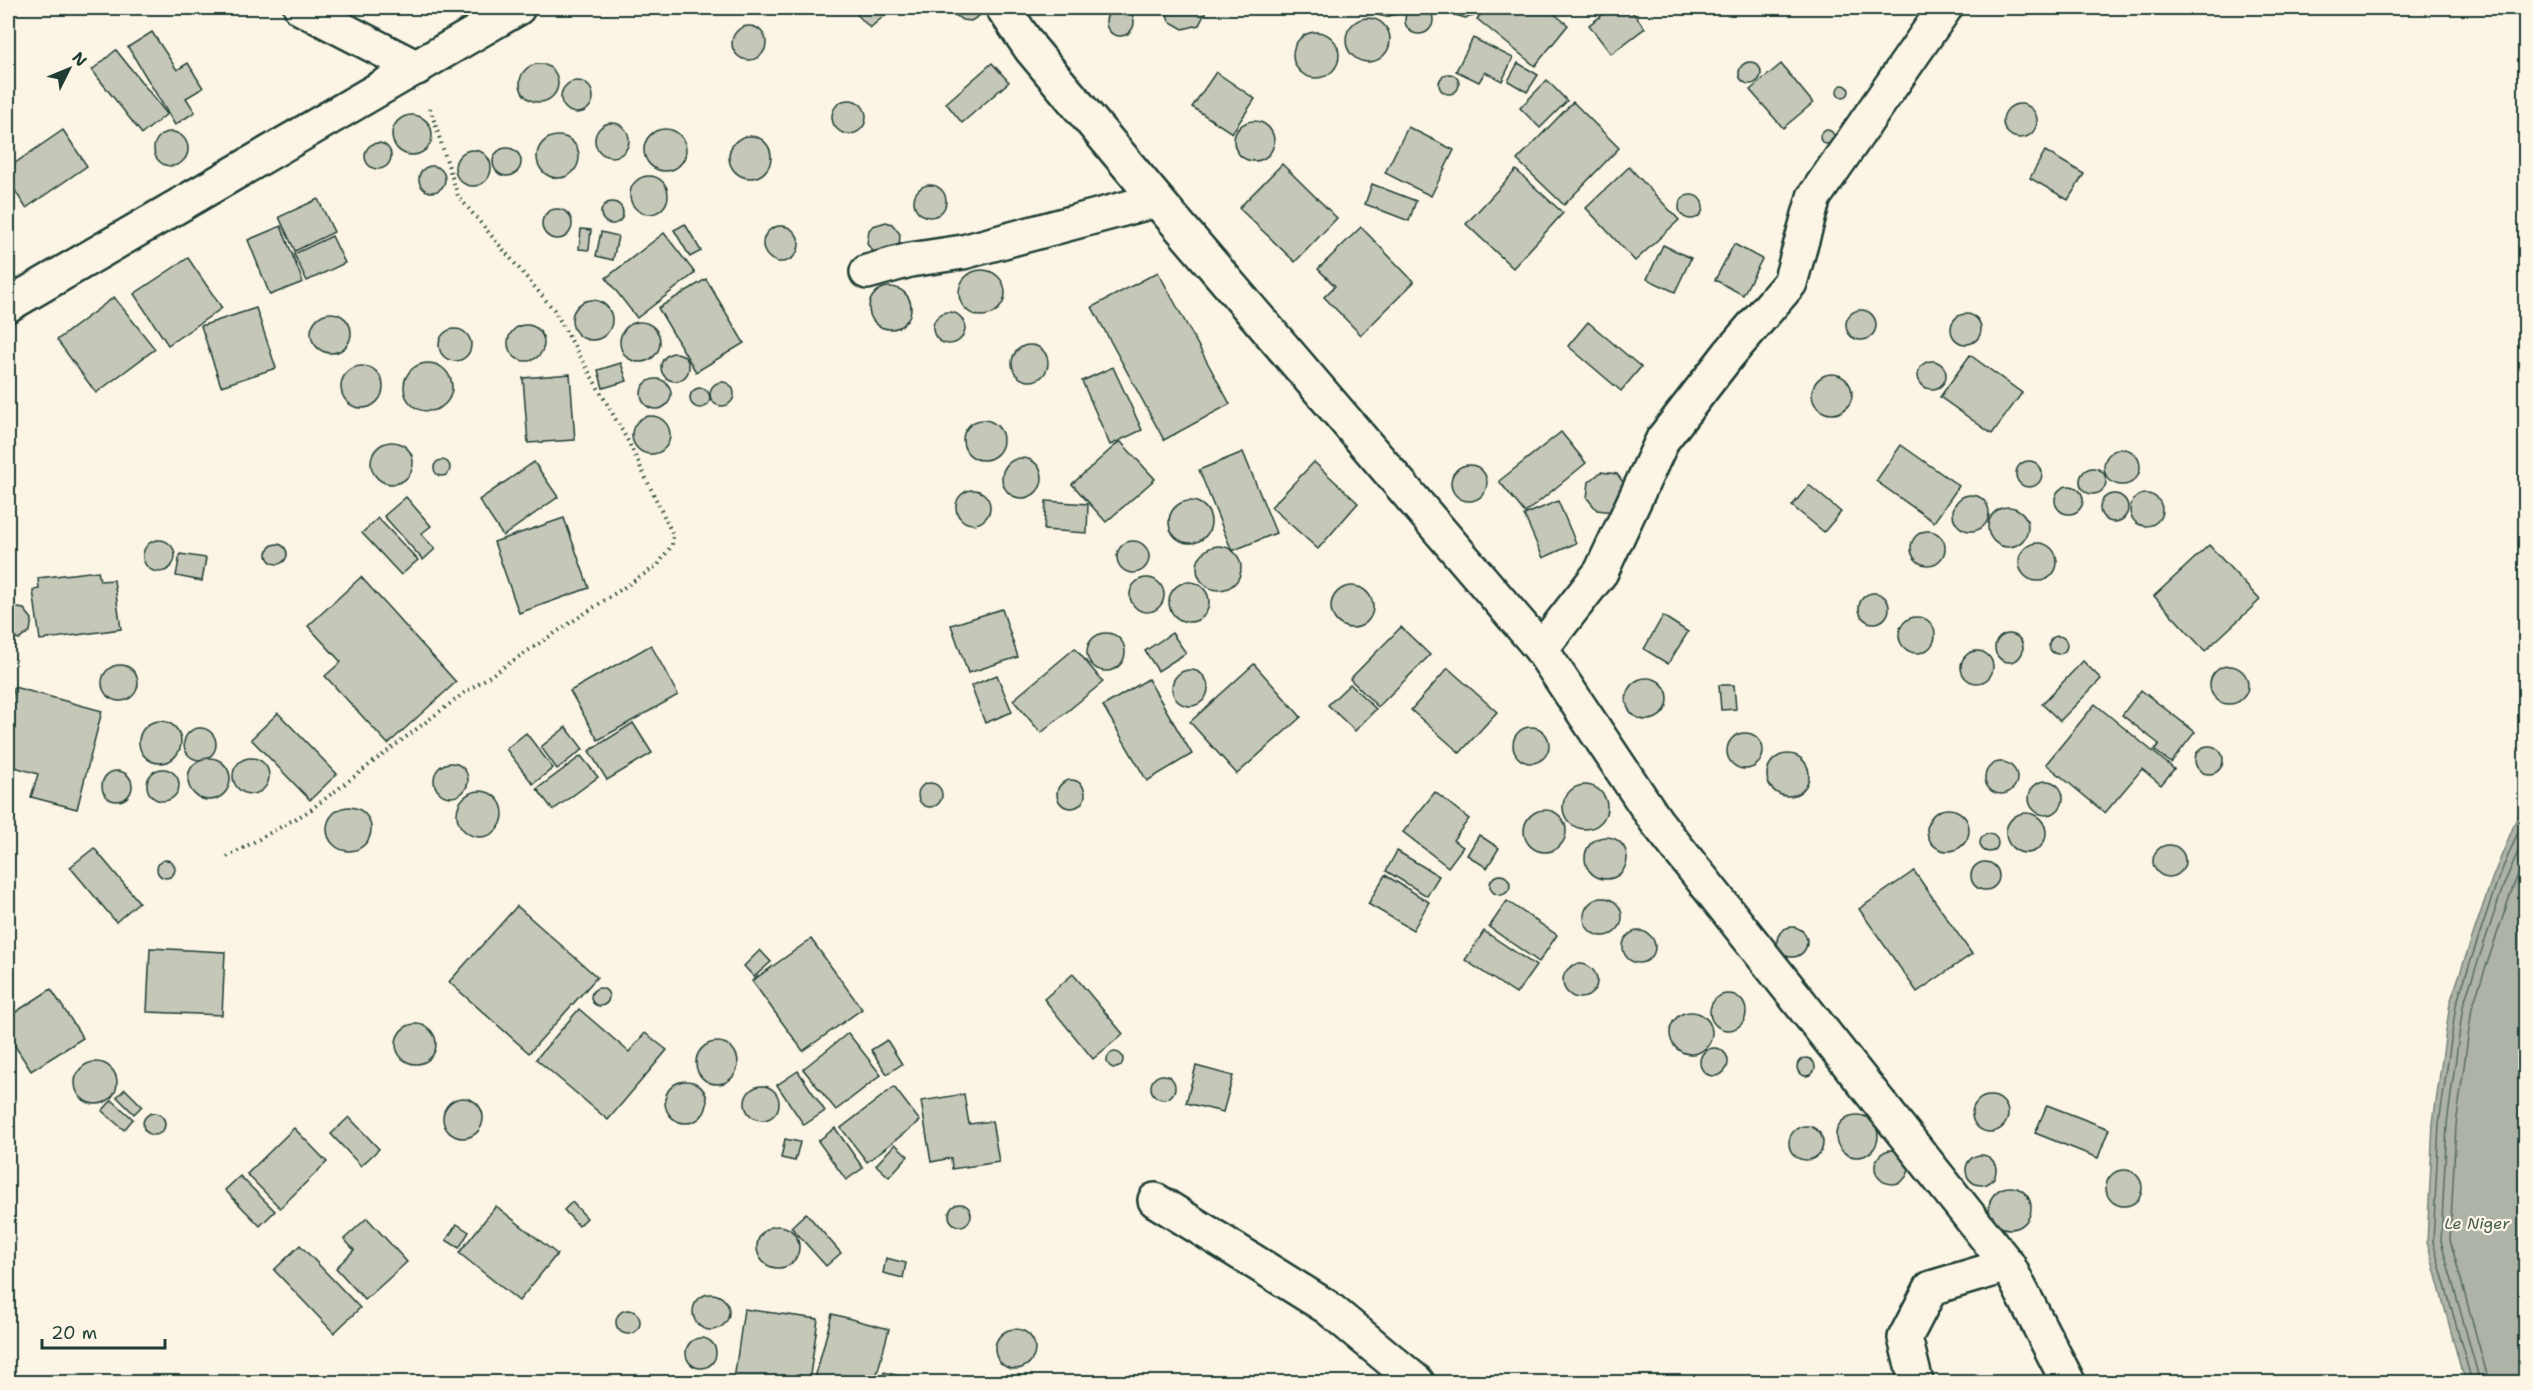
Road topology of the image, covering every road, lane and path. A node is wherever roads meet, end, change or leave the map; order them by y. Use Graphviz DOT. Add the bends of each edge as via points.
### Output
graph roads {
  1 [pos="302,8"];
  2 [pos="518,8"];
  3 [pos="1003,8"];
  4 [pos="1945,8"];
  5 [pos="417,68"];
  6 [pos="1157,200"];
  7 [pos="867,272"];
  8 [pos="8,305"];
  9 [pos="1541,649"];
  10 [pos="227,857"];
  11 [pos="1155,1200"];
  12 [pos="2008,1265"];
  13 [pos="1417,1383"];
  14 [pos="1916,1383"];
  15 [pos="2068,1383"];
  1 -- 5 [label="street"];
  2 -- 5 [label="street"];
  3 -- 6 [label="street" via="1031,49"];
  4 -- 9 [label="street" via="1814,197 1790,282 1663,439 1601,572"];
  5 -- 8 [label="street"];
  5 -- 10 [label="path" via="458,196 554,310 628,441 673,535 672,545 658,565 464,693 309,812"];
  6 -- 7 [label="street" via="963,252"];
  6 -- 9 [label="street"];
  9 -- 12 [label="street" via="1656,821"];
  11 -- 13 [label="street" via="1327,1307"];
  12 -- 14 [label="street" via="1931,1288 1905,1338"];
  12 -- 15 [label="street"];
}
